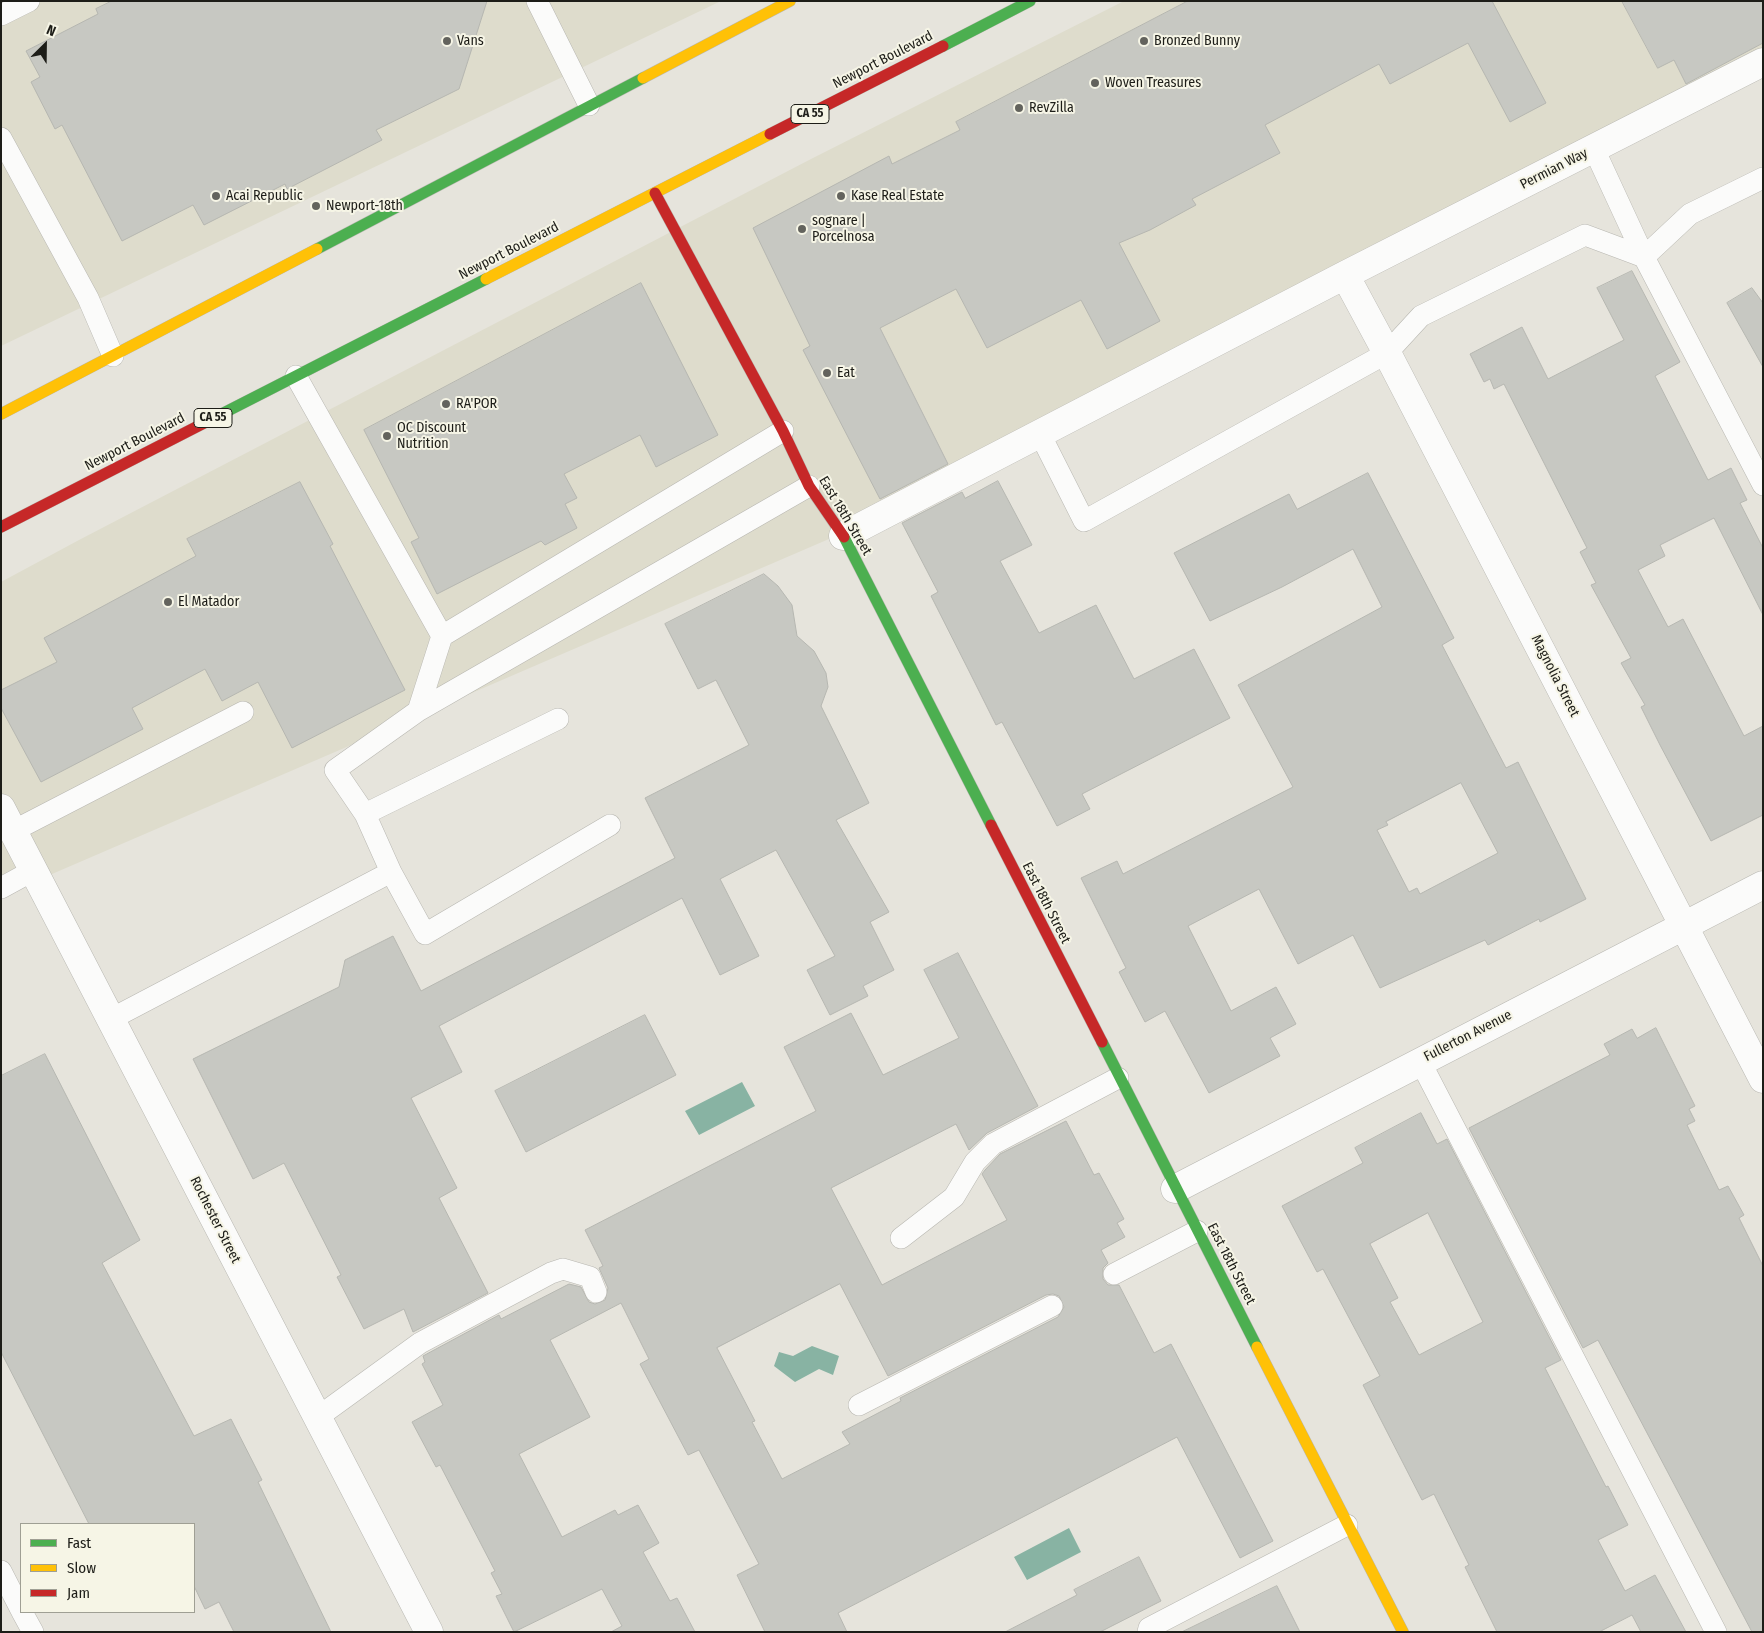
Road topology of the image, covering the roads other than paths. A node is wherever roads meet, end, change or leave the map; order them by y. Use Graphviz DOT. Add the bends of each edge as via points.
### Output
graph roads {
  1 [pos="28,1"];
  2 [pos="537,1"];
  3 [pos="790,1"];
  4 [pos="1030,1"];
  5 [pos="1,15"];
  6 [pos="1763,62"];
  7 [pos="589,105"];
  8 [pos="1,138"];
  9 [pos="1594,149"];
  10 [pos="1763,178"];
  11 [pos="655,193"];
  12 [pos="1644,257"];
  13 [pos="1345,275"];
  14 [pos="1387,353"];
  15 [pos="113,356"];
  16 [pos="296,376"];
  17 [pos="1,414"];
  18 [pos="783,431"];
  19 [pos="1040,434"];
  20 [pos="1763,485"];
  21 [pos="809,486"];
  22 [pos="1,527"];
  23 [pos="843,536"];
  24 [pos="442,636"];
  25 [pos="418,711"];
  26 [pos="243,712"];
  27 [pos="558,719"];
  28 [pos="365,814"];
  29 [pos="7,819"];
  30 [pos="610,825"];
  31 [pos="34,870"];
  32 [pos="391,872"];
  33 [pos="1763,885"];
  34 [pos="1,888"];
  35 [pos="1684,925"];
  36 [pos="110,1019"];
  37 [pos="1420,1061"];
  38 [pos="1118,1078"];
  39 [pos="1763,1079"];
  40 [pos="1175,1189"];
  41 [pos="1197,1231"];
  42 [pos="901,1238"];
  43 [pos="1114,1274"];
  44 [pos="596,1292"];
  45 [pos="1052,1306"];
  46 [pos="859,1405"];
  47 [pos="318,1418"];
  48 [pos="1348,1525"];
  49 [pos="1,1571"];
  50 [pos="20,1607"];
  51 [pos="23,1613"];
  52 [pos="33,1632"];
  53 [pos="429,1632"];
  54 [pos="1148,1632"];
  55 [pos="1403,1632"];
  56 [pos="1716,1632"];
  1 -- 5 [label="lane"];
  2 -- 7 [label="lane"];
  3 -- 7 [label="main road"];
  4 -- 11 [label="main road, Newport Boulevard / CA 55"];
  6 -- 9 [label="street, Permian Way"];
  7 -- 15 [label="main road"];
  8 -- 15 [label="lane" via="88,298"];
  9 -- 12 [label="lane"];
  9 -- 13 [label="street, Permian Way"];
  10 -- 12 [label="lane" via="1690,214"];
  11 -- 16 [label="main road, Newport Boulevard / CA 55"];
  11 -- 18 [label="main road, East 18th Street"];
  12 -- 14 [label="lane" via="1585,235 1421,316"];
  12 -- 20 [label="lane"];
  13 -- 14 [label="street, Magnolia Street"];
  13 -- 19 [label="street, Permian Way"];
  14 -- 19 [label="lane" via="1084,521"];
  14 -- 35 [label="street, Magnolia Street"];
  15 -- 17 [label="main road"];
  16 -- 22 [label="main road, Newport Boulevard / CA 55"];
  16 -- 24 [label="lane"];
  18 -- 21 [label="main road, East 18th Street"];
  18 -- 24 [label="lane"];
  19 -- 23 [label="street, Permian Way"];
  21 -- 23 [label="main road, East 18th Street"];
  21 -- 25 [label="lane"];
  23 -- 38 [label="main road, East 18th Street"];
  24 -- 25 [label="lane"];
  25 -- 28 [label="lane" via="335,770"];
  26 -- 29 [label="lane"];
  27 -- 28 [label="lane"];
  28 -- 32 [label="lane"];
  29 -- 31 [label="street, Rochester Street"];
  30 -- 32 [label="lane" via="425,934"];
  31 -- 34 [label="lane"];
  31 -- 36 [label="street, Rochester Street"];
  32 -- 36 [label="lane"];
  33 -- 35 [label="street, Fullerton Avenue"];
  35 -- 37 [label="street, Fullerton Avenue"];
  35 -- 39 [label="street, Magnolia Street"];
  36 -- 47 [label="street, Rochester Street"];
  37 -- 40 [label="street, Fullerton Avenue"];
  37 -- 56 [label="lane"];
  38 -- 40 [label="main road, East 18th Street"];
  38 -- 42 [label="lane" via="993,1144 975,1162 954,1197"];
  40 -- 41 [label="main road, East 18th Street"];
  41 -- 43 [label="lane"];
  41 -- 48 [label="main road, East 18th Street"];
  44 -- 47 [label="lane" via="590,1276 564,1268 551,1273 420,1343"];
  45 -- 46 [label="lane"];
  47 -- 53 [label="street, Rochester Street"];
  48 -- 54 [label="lane" via="1182,1610 1149,1628"];
  48 -- 55 [label="main road, East 18th Street"];
  49 -- 50 [label="lane"];
  51 -- 52 [label="lane"];
}
